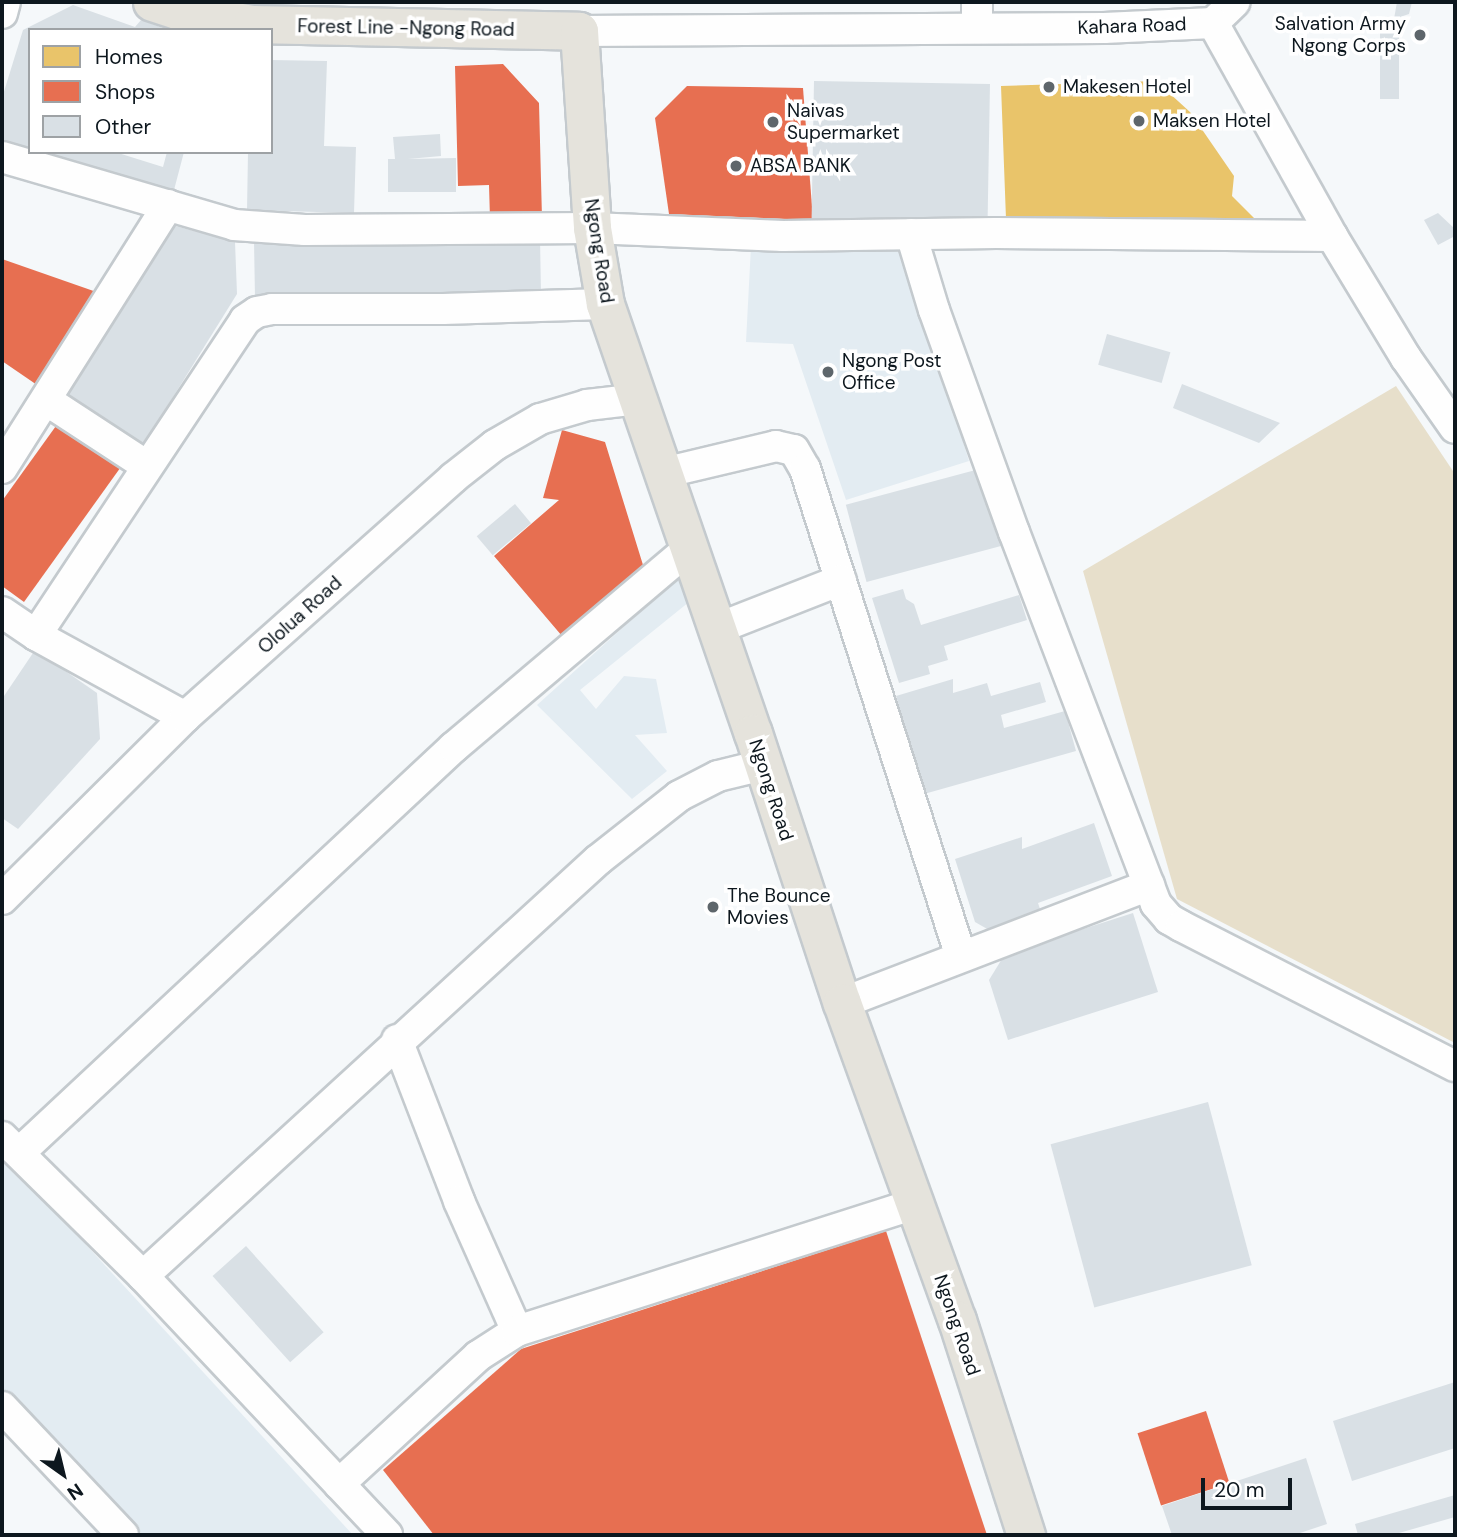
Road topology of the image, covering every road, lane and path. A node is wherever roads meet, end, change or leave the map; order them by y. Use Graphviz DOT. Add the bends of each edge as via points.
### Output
graph roads {
  1 [pos="5,2"];
  2 [pos="1235,2"];
  3 [pos="170,5"];
  4 [pos="2,13"];
  5 [pos="1168,13"];
  6 [pos="977,15"];
  7 [pos="1213,23"];
  8 [pos="579,31"];
  9 [pos="2,157"];
  10 [pos="168,205"];
  11 [pos="592,228"];
  12 [pos="911,234"];
  13 [pos="1332,236"];
  14 [pos="605,304"];
  15 [pos="638,399"];
  16 [pos="46,400"];
  17 [pos="1455,428"];
  18 [pos="147,466"];
  19 [pos="2,468"];
  20 [pos="663,473"];
  21 [pos="688,549"];
  22 [pos="841,580"];
  23 [pos="2,612"];
  24 [pos="716,629"];
  25 [pos="36,635"];
  26 [pos="185,717"];
  27 [pos="763,765"];
  28 [pos="1149,885"];
  29 [pos="2,899"];
  30 [pos="961,957"];
  31 [pos="842,1003"];
  32 [pos="397,1040"];
  33 [pos="1455,1066"];
  34 [pos="10,1145"];
  35 [pos="914,1204"];
  36 [pos="143,1276"];
  37 [pos="517,1331"];
  38 [pos="2,1407"];
  39 [pos="339,1484"];
  40 [pos="123,1535"];
  41 [pos="387,1535"];
  42 [pos="1026,1535"];
  1 -- 4 [label="street"];
  2 -- 7 [label="street"];
  3 -- 8 [label="main road, Forest Line -Ngong Road" via="252,24"];
  5 -- 6 [label="street, Kahara Road"];
  5 -- 7 [label="street, Kahara Road"];
  6 -- 8 [label="street, Kahara Road"];
  7 -- 13 [label="street, Kahara Road"];
  8 -- 11 [label="main road, Ngong Road"];
  9 -- 10 [label="street"];
  10 -- 11 [label="street" via="234,225 305,230"];
  10 -- 16 [label="street"];
  11 -- 12 [label="street" via="783,236"];
  11 -- 14 [label="main road, Ngong Road"];
  12 -- 13 [label="street"];
  12 -- 28 [label="street" via="1014,532"];
  13 -- 17 [label="street, Kahara Road"];
  14 -- 15 [label="main road, Ngong Road"];
  14 -- 18 [label="street" via="257,312 236,332"];
  15 -- 20 [label="main road, Ngong Road"];
  15 -- 26 [label="street, Ololua Road" via="587,405 540,419 495,445"];
  16 -- 18 [label="street"];
  16 -- 19 [label="street"];
  18 -- 25 [label="street"];
  20 -- 21 [label="main road, Ngong Road"];
  20 -- 22 [label="street" via="776,446 794,450 805,469"];
  21 -- 24 [label="main road, Ngong Road"];
  21 -- 34 [label="street" via="454,747"];
  22 -- 24 [label="street"];
  22 -- 30 [label="street"];
  23 -- 25 [label="street"];
  24 -- 27 [label="main road, Ngong Road"];
  25 -- 26 [label="street"];
  26 -- 29 [label="street, Ololua Road"];
  27 -- 31 [label="main road, Ngong Road"];
  27 -- 32 [label="street" via="718,776 679,796 598,860"];
  28 -- 30 [label="street"];
  28 -- 33 [label="street" via="1156,904 1169,919"];
  30 -- 31 [label="street"];
  31 -- 35 [label="main road, Ngong Road"];
  32 -- 36 [label="street"];
  32 -- 37 [label="street" via="459,1201"];
  34 -- 36 [label="street"];
  35 -- 37 [label="street"];
  35 -- 42 [label="main road, Ngong Road" via="957,1320"];
  36 -- 39 [label="street"];
  37 -- 39 [label="street" via="478,1356"];
  38 -- 40 [label="street"];
  39 -- 41 [label="street"];
}
